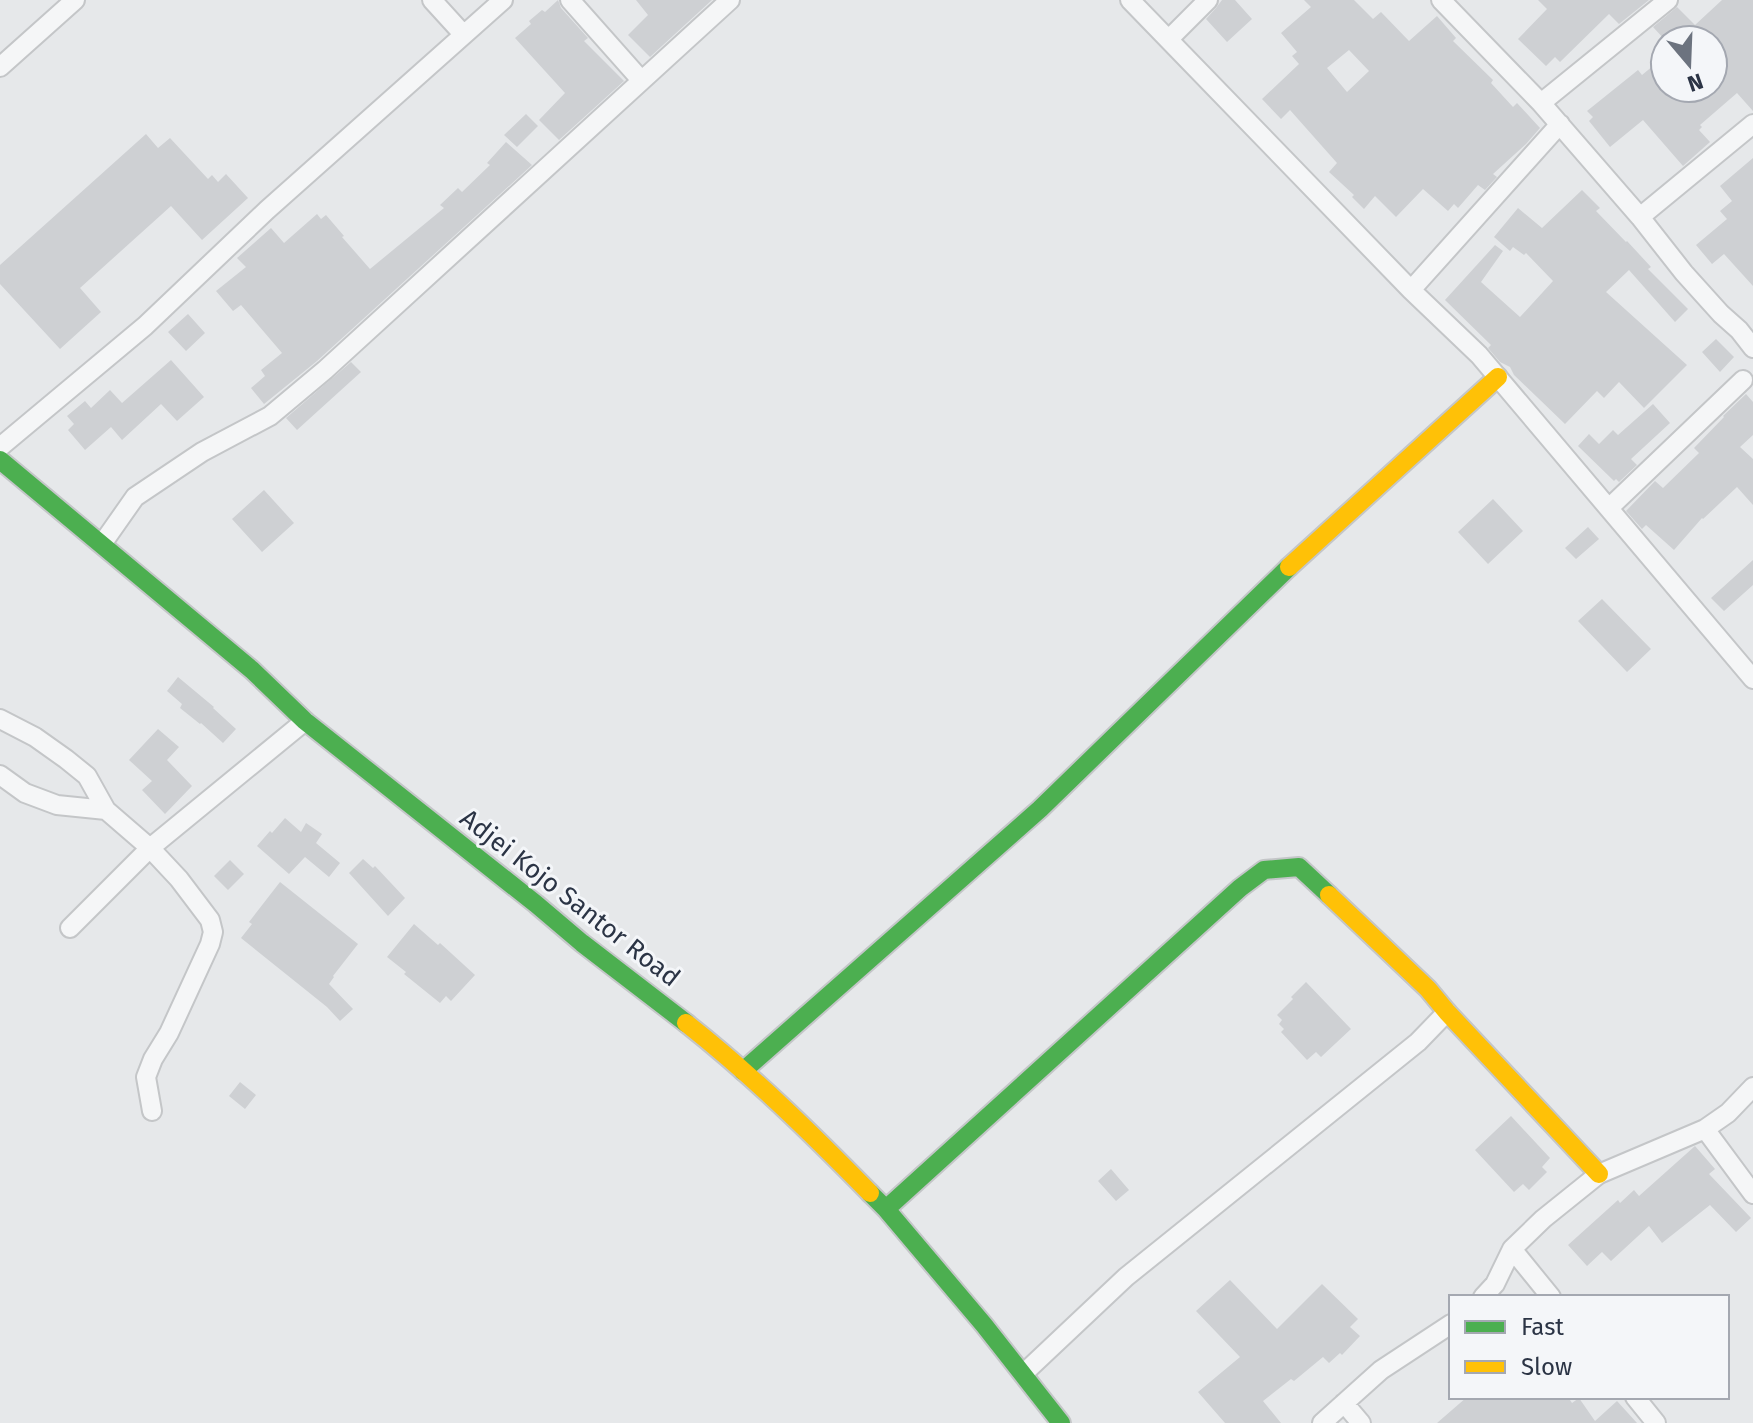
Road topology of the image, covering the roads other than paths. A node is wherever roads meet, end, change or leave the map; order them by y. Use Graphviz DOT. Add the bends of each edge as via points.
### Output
graph roads {
  1 [pos="75,0"];
  2 [pos="432,0"];
  3 [pos="503,0"];
  4 [pos="570,0"];
  5 [pos="730,0"];
  6 [pos="1130,0"];
  7 [pos="1208,0"];
  8 [pos="1441,0"];
  9 [pos="1668,0"];
  10 [pos="463,34"];
  11 [pos="1169,39"];
  12 [pos="0,67"];
  13 [pos="641,80"];
  14 [pos="1541,103"];
  15 [pos="1560,124"];
  16 [pos="1753,124"];
  17 [pos="1640,217"];
  18 [pos="1411,290"];
  19 [pos="1746,324"];
  20 [pos="1753,348"];
  21 [pos="1498,377"];
  22 [pos="1743,380"];
  23 [pos="0,447"];
  24 [pos="0,460"];
  25 [pos="1609,508"];
  26 [pos="102,544"];
  27 [pos="1753,679"];
  28 [pos="0,719"];
  29 [pos="305,721"];
  30 [pos="0,775"];
  31 [pos="106,810"];
  32 [pos="150,848"];
  33 [pos="70,928"];
  34 [pos="1447,1012"];
  35 [pos="743,1071"];
  36 [pos="1753,1087"];
  37 [pos="152,1111"];
  38 [pos="1705,1129"];
  39 [pos="1599,1174"];
  40 [pos="1753,1194"];
  41 [pos="886,1209"];
  42 [pos="1512,1249"];
  43 [pos="1485,1295"];
  44 [pos="1549,1295"];
  45 [pos="1449,1325"];
  46 [pos="1023,1374"];
  47 [pos="1637,1399"];
  48 [pos="1344,1403"];
  49 [pos="1061,1423"];
  50 [pos="1322,1423"];
  51 [pos="1361,1423"];
  52 [pos="1656,1423"];
  1 -- 12 [label="street"];
  2 -- 10 [label="street"];
  3 -- 10 [label="street"];
  4 -- 13 [label="street"];
  5 -- 13 [label="street"];
  6 -- 11 [label="street"];
  7 -- 11 [label="street"];
  8 -- 14 [label="street"];
  9 -- 14 [label="street"];
  10 -- 23 [label="street" via="145,326"];
  11 -- 18 [label="street"];
  13 -- 26 [label="street" via="270,416 202,452 135,497"];
  14 -- 15 [label="street"];
  15 -- 17 [label="street"];
  15 -- 18 [label="street"];
  16 -- 17 [label="street"];
  17 -- 19 [label="street" via="1721,314"];
  18 -- 21 [label="street"];
  19 -- 20 [label="street"];
  21 -- 25 [label="street"];
  21 -- 35 [label="street" via="1283,573 1040,809"];
  22 -- 25 [label="street"];
  24 -- 26 [label="street, Adjei Kojo Santor Road"];
  25 -- 27 [label="street"];
  26 -- 29 [label="street, Adjei Kojo Santor Road"];
  28 -- 31 [label="street" via="35,737 87,776"];
  29 -- 32 [label="street"];
  29 -- 35 [label="street, Adjei Kojo Santor Road"];
  30 -- 31 [label="street" via="25,793 57,805"];
  31 -- 32 [label="street"];
  32 -- 33 [label="street"];
  32 -- 37 [label="street" via="210,920 213,932 146,1077"];
  34 -- 39 [label="street"];
  34 -- 41 [label="street" via="1299,867 1264,870"];
  34 -- 46 [label="street" via="1418,1042 1126,1277"];
  35 -- 41 [label="street, Adjei Kojo Santor Road"];
  36 -- 38 [label="street"];
  38 -- 39 [label="street"];
  38 -- 40 [label="street"];
  39 -- 42 [label="street"];
  41 -- 46 [label="street, Adjei Kojo Santor Road"];
  42 -- 43 [label="street"];
  42 -- 44 [label="street"];
  45 -- 48 [label="street" via="1381,1370"];
  46 -- 49 [label="street, Adjei Kojo Santor Road"];
  47 -- 52 [label="street"];
  48 -- 50 [label="street"];
  48 -- 51 [label="street"];
}
